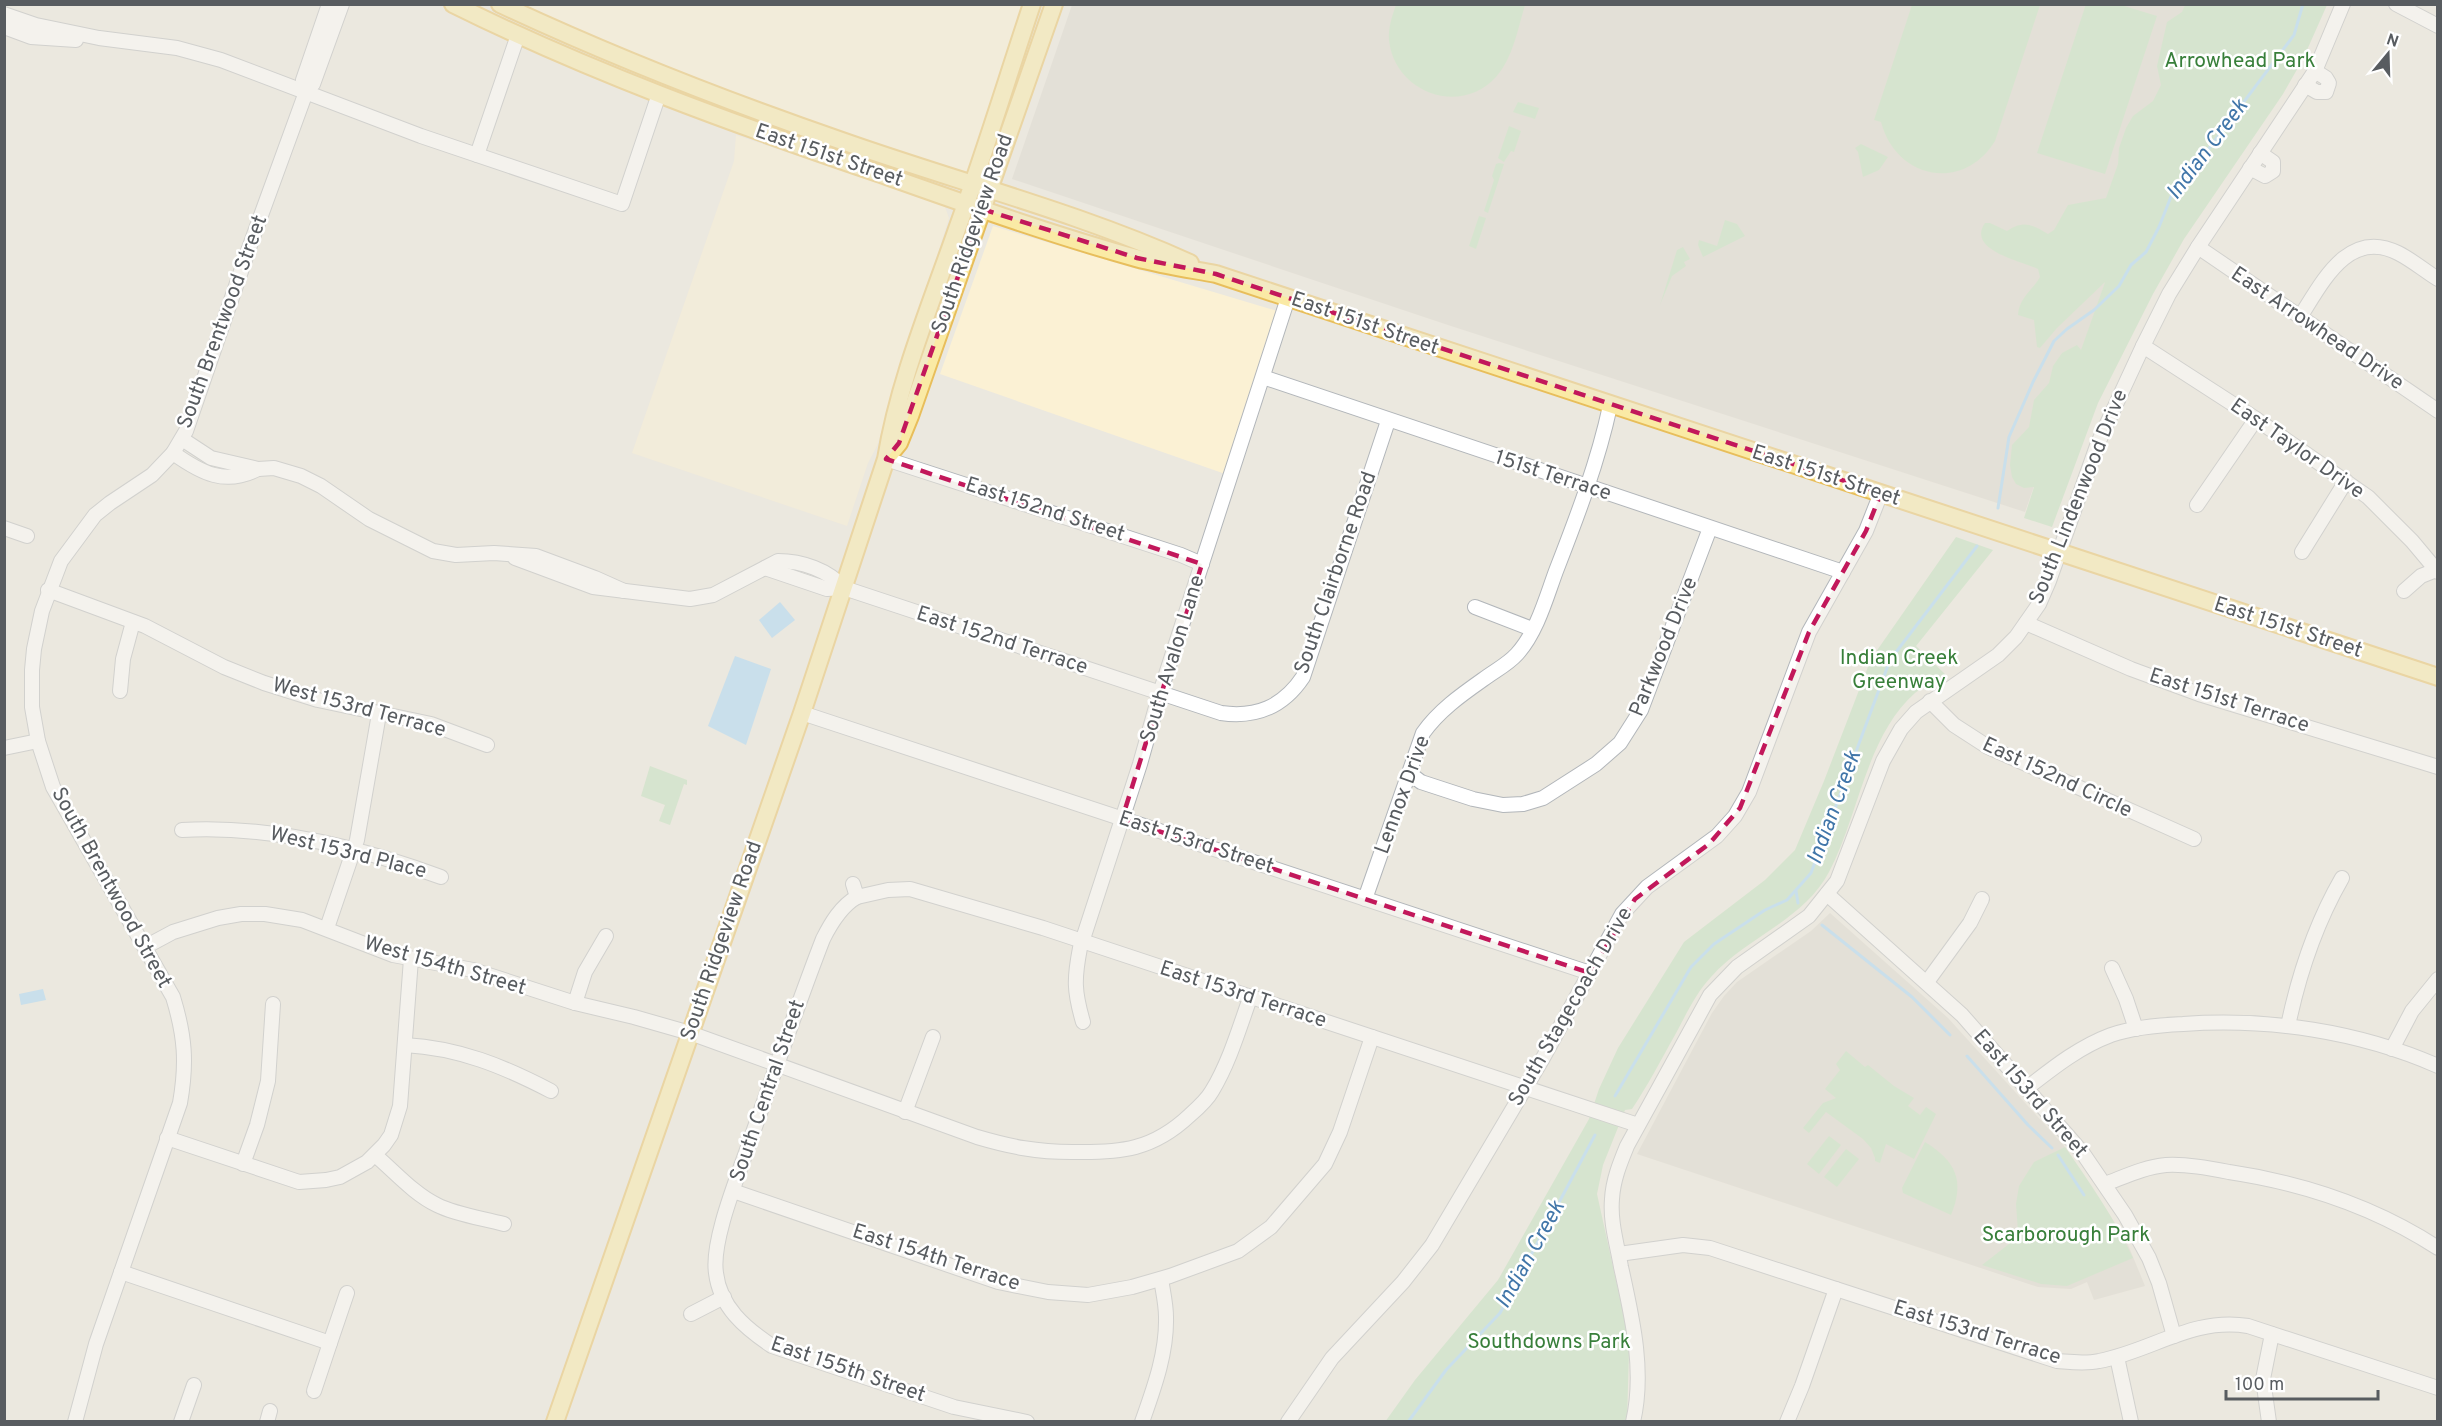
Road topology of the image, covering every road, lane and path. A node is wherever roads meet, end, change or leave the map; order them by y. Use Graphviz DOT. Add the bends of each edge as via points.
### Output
graph roads {
  1 [pos="329,4"];
  2 [pos="342,4"];
  3 [pos="453,4"];
  4 [pos="500,4"];
  5 [pos="1032,4"];
  6 [pos="1054,4"];
  7 [pos="2343,4"];
  8 [pos="2396,4"];
  9 [pos="4,14"];
  10 [pos="2438,26"];
  11 [pos="4,27"];
  12 [pos="522,36"];
  13 [pos="99,39"];
  14 [pos="657,71"];
  15 [pos="2315,71"];
  16 [pos="2305,85"];
  17 [pos="306,92"];
  18 [pos="658,94"];
  19 [pos="808,129"];
  20 [pos="2260,153"];
  21 [pos="477,155"];
  22 [pos="2250,168"];
  23 [pos="972,184"];
  24 [pos="989,189"];
  25 [pos="974,206"];
  26 [pos="2198,247"];
  27 [pos="1215,274"];
  28 [pos="2438,279"];
  29 [pos="1288,298"];
  30 [pos="2300,317"];
  31 [pos="2143,346"];
  32 [pos="1263,378"];
  33 [pos="1610,406"];
  34 [pos="2438,411"];
  35 [pos="2256,419"];
  36 [pos="1388,421"];
  37 [pos="182,439"];
  38 [pos="173,453"];
  39 [pos="886,459"];
  40 [pos="258,469"];
  41 [pos="2346,481"];
  42 [pos="1586,488"];
  43 [pos="1881,494"];
  44 [pos="2197,505"];
  45 [pos="4,528"];
  46 [pos="1710,528"];
  47 [pos="27,536"];
  48 [pos="2302,552"];
  49 [pos="2059,553"];
  50 [pos="1202,564"];
  51 [pos="2437,571"];
  52 [pos="1844,572"];
  53 [pos="844,588"];
  54 [pos="48,590"];
  55 [pos="2404,591"];
  56 [pos="1474,607"];
  57 [pos="134,622"];
  58 [pos="2026,623"];
  59 [pos="1532,629"];
  60 [pos="2438,677"];
  61 [pos="120,691"];
  62 [pos="1160,693"];
  63 [pos="1930,701"];
  64 [pos="802,713"];
  65 [pos="379,714"];
  66 [pos="38,741"];
  67 [pos="487,745"];
  68 [pos="4,748"];
  69 [pos="2438,767"];
  70 [pos="1409,773"];
  71 [pos="1122,819"];
  72 [pos="182,830"];
  73 [pos="2194,839"];
  74 [pos="354,851"];
  75 [pos="441,877"];
  76 [pos="2342,878"];
  77 [pos="855,891"];
  78 [pos="1827,894"];
  79 [pos="1982,898"];
  80 [pos="1365,899"];
  81 [pos="327,928"];
  82 [pos="606,936"];
  83 [pos="1083,941"];
  84 [pos="145,948"];
  85 [pos="411,959"];
  86 [pos="2112,968"];
  87 [pos="1590,973"];
  88 [pos="2438,979"];
  89 [pos="1927,982"];
  90 [pos="1250,998"];
  91 [pos="575,1003"];
  92 [pos="273,1004"];
  93 [pos="1083,1022"];
  94 [pos="2288,1026"];
  95 [pos="2136,1029"];
  96 [pos="690,1033"];
  97 [pos="933,1037"];
  98 [pos="1372,1037"];
  99 [pos="405,1045"];
  100 [pos="2392,1049"];
  101 [pos="777,1065"];
  102 [pos="2438,1066"];
  103 [pos="1525,1087"];
  104 [pos="2027,1088"];
  105 [pos="551,1091"];
  106 [pos="905,1112"];
  107 [pos="1638,1125"];
  108 [pos="167,1138"];
  109 [pos="375,1155"];
  110 [pos="243,1164"];
  111 [pos="2105,1184"];
  112 [pos="733,1191"];
  113 [pos="504,1224"];
  114 [pos="2438,1248"];
  115 [pos="1619,1254"];
  116 [pos="121,1272"];
  117 [pos="1161,1279"];
  118 [pos="1836,1289"];
  119 [pos="347,1293"];
  120 [pos="724,1297"];
  121 [pos="692,1314"];
  122 [pos="2272,1334"];
  123 [pos="2174,1336"];
  124 [pos="330,1343"];
  125 [pos="2117,1357"];
  126 [pos="194,1385"];
  127 [pos="2438,1388"];
  128 [pos="314,1391"];
  129 [pos="75,1422"];
  130 [pos="181,1422"];
  131 [pos="555,1422"];
  132 [pos="1027,1422"];
  133 [pos="1142,1422"];
  134 [pos="1288,1422"];
  135 [pos="1633,1422"];
  136 [pos="1787,1422"];
  137 [pos="2131,1422"];
  138 [pos="2269,1422"];
  1 -- 17 [label="street" via="303,80"];
  2 -- 17 [label="street"];
  3 -- 12 [label="main road, East 151st Street"];
  4 -- 14 [label="main road, East 151st Street" via="580,42"];
  5 -- 23 [label="main road, South Ridgeview Road"];
  6 -- 24 [label="main road, South Ridgeview Road"];
  7 -- 15 [label="street, South Lindenwood Drive"];
  8 -- 10 [label="street"];
  9 -- 13 [label="street"];
  11 -- 13 [label="street" via="31,37"];
  12 -- 14 [label="main road" via="548,38 643,78"];
  12 -- 18 [label="main road, East 151st Street"];
  12 -- 21 [label="street"];
  13 -- 17 [label="street" via="177,48"];
  14 -- 19 [label="main road, East 151st Street"];
  15 -- 16 [label="street, South Lindenwood Drive"];
  15 -- 16 [label="street" via="2329,83 2326,92"];
  16 -- 20 [label="street, South Lindenwood Drive"];
  17 -- 21 [label="street"];
  17 -- 37 [label="street, South Brentwood Street"];
  18 -- 19 [label="main road" via="688,93 783,128"];
  18 -- 21 [label="street" via="622,204"];
  18 -- 25 [label="main road, East 151st Street"];
  19 -- 23 [label="main road, East 151st Street"];
  20 -- 22 [label="street, South Lindenwood Drive"];
  20 -- 22 [label="street" via="2272,162 2273,171 2265,176"];
  22 -- 26 [label="street, South Lindenwood Drive"];
  23 -- 24 [label="main road, East 151st Street"];
  23 -- 25 [label="main road, South Ridgeview Road"];
  24 -- 25 [label="main road, South Ridgeview Road"];
  24 -- 27 [label="main road, East 151st Street" via="1142,241"];
  25 -- 27 [label="main road, East 151st Street" via="1137,258"];
  25 -- 39 [label="main road, South Ridgeview Road" via="899,443"];
  26 -- 30 [label="street, East Arrowhead Drive"];
  26 -- 31 [label="street, South Lindenwood Drive"];
  27 -- 29 [label="main road, East 151st Street"];
  28 -- 30 [label="street" via="2387,249 2359,250 2336,264"];
  29 -- 32 [label="street, South Avalon Lane"];
  29 -- 33 [label="main road, East 151st Street"];
  30 -- 34 [label="street, East Arrowhead Drive"];
  31 -- 35 [label="street, East Taylor Drive"];
  31 -- 49 [label="street, South Lindenwood Drive" via="2098,443"];
  32 -- 36 [label="street, 151st Terrace"];
  32 -- 50 [label="street, South Avalon Lane"];
  33 -- 42 [label="street, Lennox Drive"];
  33 -- 43 [label="main road, East 151st Street"];
  35 -- 41 [label="street, East Taylor Drive"];
  35 -- 44 [label="street"];
  36 -- 42 [label="street, 151st Terrace"];
  36 -- 62 [label="street, South Clairborne Road" via="1306,668 1296,687 1276,705 1246,715 1221,713"];
  37 -- 38 [label="street, South Brentwood Street"];
  37 -- 40 [label="street" via="211,458"];
  38 -- 40 [label="street" via="219,477 244,477"];
  38 -- 54 [label="street, South Brentwood Street" via="152,475 95,515 61,561"];
  39 -- 50 [label="street, East 152nd Street"];
  39 -- 53 [label="main road, South Ridgeview Road"];
  40 -- 53 [label="street, East 152nd Terrace" via="290,472 321,486 369,519 433,551 456,555 506,554 593,587 701,598 778,561 789,561 832,575"];
  41 -- 48 [label="street"];
  41 -- 51 [label="street, East Taylor Drive" via="2385,513"];
  42 -- 46 [label="street, 151st Terrace"];
  42 -- 59 [label="street, Lennox Drive"];
  43 -- 49 [label="main road, East 151st Street"];
  43 -- 52 [label="street, South Stagecoach Drive"];
  45 -- 47 [label="street"];
  46 -- 52 [label="street, 151st Terrace"];
  46 -- 70 [label="street, Parkwood Drive" via="1641,710 1620,743 1596,765 1543,798 1503,805 1421,782"];
  49 -- 58 [label="street, South Lindenwood Drive" via="2039,604"];
  49 -- 60 [label="main road, East 151st Street"];
  50 -- 62 [label="street, South Avalon Lane"];
  51 -- 55 [label="street, East Taylor Drive" via="2421,576"];
  52 -- 87 [label="street, South Stagecoach Drive" via="1809,632 1740,808 1717,836 1635,899 1615,926"];
  53 -- 62 [label="street, East 152nd Terrace"];
  53 -- 64 [label="main road, South Ridgeview Road"];
  54 -- 57 [label="street, West 153rd Terrace"];
  54 -- 66 [label="street, South Brentwood Street" via="37,629 32,670 32,707"];
  56 -- 59 [label="street"];
  57 -- 61 [label="street" via="123,659"];
  57 -- 65 [label="street, West 153rd Terrace" via="264,683"];
  58 -- 63 [label="street, South Lindenwood Drive" via="1998,655"];
  58 -- 69 [label="street, East 151st Terrace" via="2199,694"];
  59 -- 70 [label="street, Lennox Drive" via="1525,645 1509,662 1433,718 1423,733"];
  62 -- 71 [label="street, South Avalon Lane"];
  63 -- 73 [label="street, East 152nd Circle" via="1954,725 1988,747"];
  63 -- 78 [label="street, South Lindenwood Drive" via="1916,712 1890,746 1843,869"];
  64 -- 71 [label="street, East 153rd Street"];
  64 -- 96 [label="main road, South Ridgeview Road"];
  65 -- 67 [label="street, West 153rd Terrace" via="431,724"];
  65 -- 74 [label="street"];
  66 -- 68 [label="street"];
  66 -- 84 [label="street, South Brentwood Street" via="53,787"];
  70 -- 80 [label="street, Lennox Drive"];
  71 -- 80 [label="street, East 153rd Street"];
  71 -- 83 [label="street, South Avalon Lane"];
  72 -- 74 [label="street, West 153rd Place" via="262,832"];
  74 -- 75 [label="street, West 153rd Place" via="408,864"];
  74 -- 81 [label="street"];
  76 -- 94 [label="street" via="2306,953"];
  77 -- 83 [label="street, East 153rd Terrace" via="910,889"];
  77 -- 101 [label="street, South Central Street" via="823,939"];
  78 -- 89 [label="street, East 153rd Street"];
  78 -- 107 [label="street, South Lindenwood Drive" via="1809,916 1718,985 1703,1005"];
  79 -- 89 [label="street" via="1970,923"];
  80 -- 87 [label="street, East 153rd Street"];
  81 -- 84 [label="street, West 154th Street" via="286,917 242,914 173,932"];
  81 -- 85 [label="street, West 154th Street"];
  82 -- 91 [label="street" via="585,972"];
  83 -- 90 [label="street, East 153rd Terrace"];
  83 -- 93 [label="street, South Avalon Lane" via="1074,976"];
  84 -- 108 [label="street, South Brentwood Street" via="173,998 183,1035 185,1071 180,1102"];
  85 -- 91 [label="street, West 154th Street" via="473,970"];
  85 -- 99 [label="street"];
  86 -- 95 [label="street"];
  87 -- 103 [label="street, South Stagecoach Drive"];
  88 -- 100 [label="street" via="2412,1011"];
  89 -- 104 [label="street, East 153rd Street"];
  90 -- 98 [label="street, East 153rd Terrace"];
  90 -- 106 [label="street, West 154th Street" via="1212,1093 1175,1129 1152,1143 1100,1153 1042,1152 998,1144"];
  91 -- 96 [label="street, West 154th Street"];
  92 -- 110 [label="street" via="268,1081"];
  94 -- 95 [label="street" via="2208,1022"];
  94 -- 100 [label="street"];
  95 -- 104 [label="street" via="2078,1050"];
  96 -- 101 [label="street, West 154th Street"];
  96 -- 131 [label="main road, South Ridgeview Road"];
  97 -- 106 [label="street"];
  98 -- 103 [label="street, East 153rd Terrace"];
  98 -- 117 [label="street, East 154th Terrace" via="1340,1132 1325,1164 1303,1192 1270,1227 1238,1251"];
  99 -- 105 [label="street" via="471,1055"];
  99 -- 109 [label="street" via="397,1120"];
  100 -- 102 [label="street"];
  101 -- 106 [label="street, West 154th Street"];
  101 -- 112 [label="street, South Central Street"];
  103 -- 107 [label="street, East 153rd Terrace"];
  103 -- 134 [label="street, South Stagecoach Drive" via="1432,1245 1332,1358"];
  104 -- 111 [label="street, East 153rd Street"];
  107 -- 115 [label="street, South Lindenwood Drive" via="1617,1172 1612,1199"];
  108 -- 110 [label="street"];
  108 -- 116 [label="street, South Brentwood Street"];
  109 -- 110 [label="street" via="340,1177 312,1182 298,1182"];
  109 -- 113 [label="street" via="435,1204"];
  111 -- 114 [label="street" via="2166,1165 2244,1174 2331,1196 2393,1222"];
  111 -- 123 [label="street, East 153rd Street" via="2148,1258"];
  112 -- 117 [label="street, East 154th Terrace" via="998,1282 1048,1293 1088,1295"];
  112 -- 120 [label="street, South Central Street" via="719,1231 715,1272"];
  115 -- 118 [label="street, East 153rd Terrace" via="1683,1245 1710,1248"];
  115 -- 135 [label="street, South Lindenwood Drive" via="1636,1350 1638,1381"];
  116 -- 124 [label="street"];
  116 -- 129 [label="street, South Brentwood Street" via="85,1379"];
  117 -- 133 [label="street" via="1166,1318 1164,1342"];
  118 -- 125 [label="street, East 153rd Terrace" via="2057,1361 2085,1363"];
  118 -- 136 [label="street"];
  119 -- 124 [label="street"];
  120 -- 121 [label="street"];
  120 -- 132 [label="street, East 155th Street" via="730,1311 748,1331 772,1346 954,1407"];
  122 -- 123 [label="street, East 153rd Terrace" via="2221,1323"];
  122 -- 127 [label="street, East 153rd Terrace"];
  122 -- 138 [label="street" via="2263,1379"];
  123 -- 125 [label="street, East 153rd Terrace"];
  124 -- 128 [label="street"];
  125 -- 137 [label="street"];
  126 -- 130 [label="street"];
}
